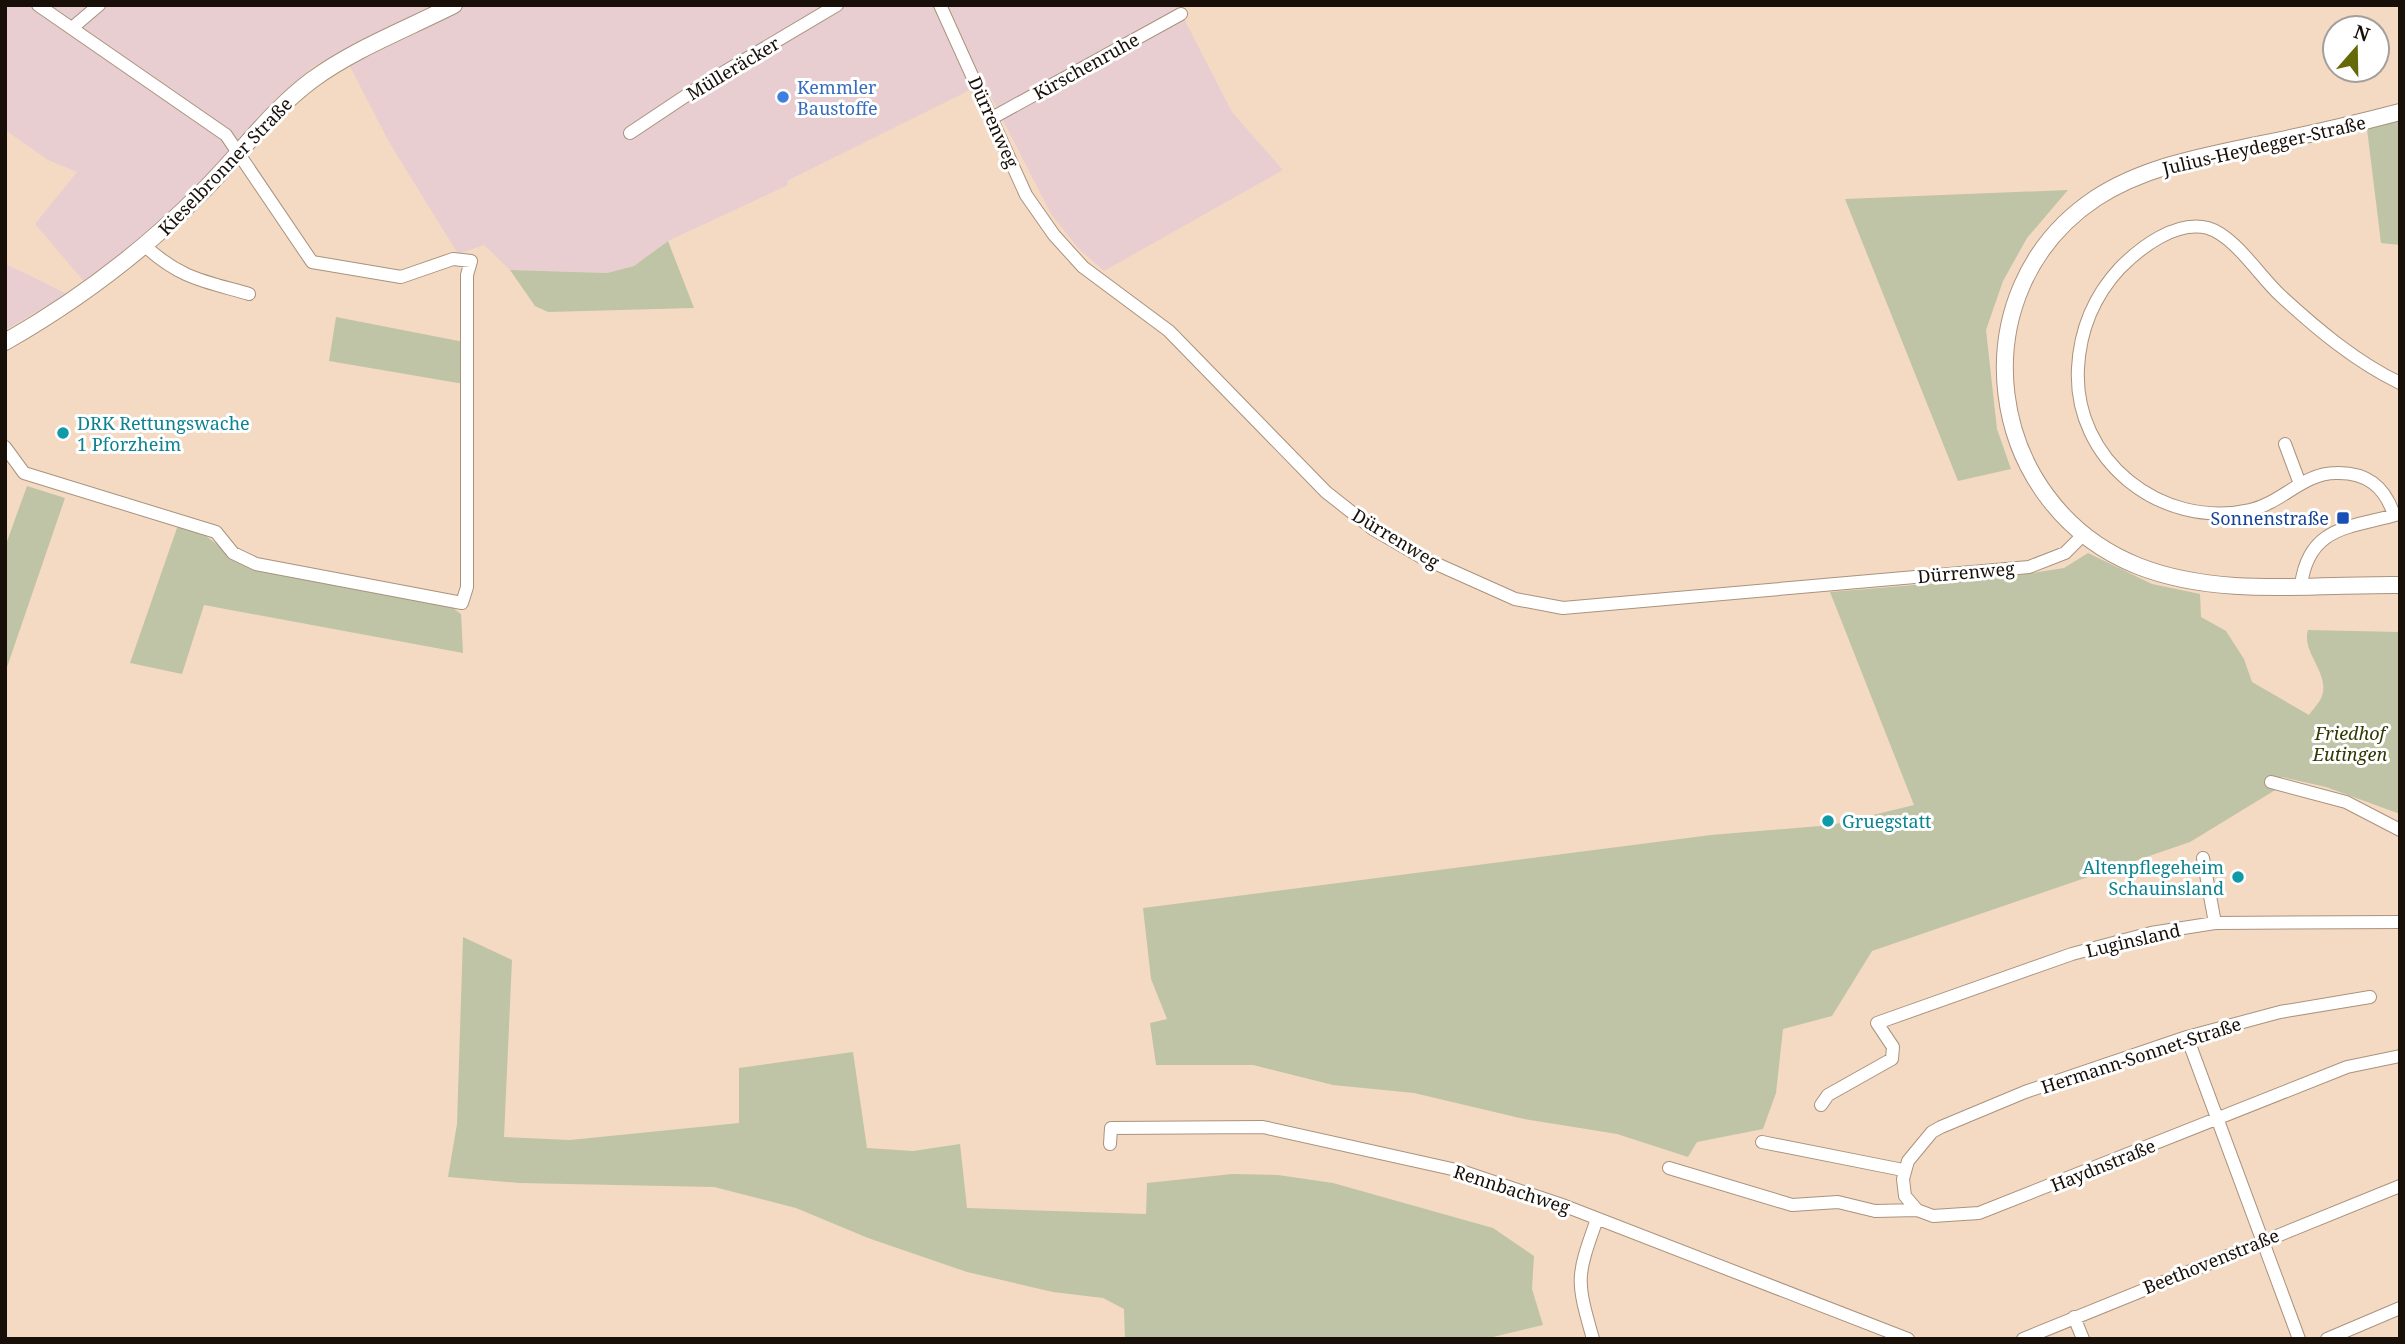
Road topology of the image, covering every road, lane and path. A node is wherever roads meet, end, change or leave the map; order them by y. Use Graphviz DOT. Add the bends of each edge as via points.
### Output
graph roads {
  1 [pos="38,5"];
  2 [pos="99,5"];
  3 [pos="454,5"];
  4 [pos="837,5"];
  5 [pos="940,5"];
  6 [pos="1181,14"];
  7 [pos="72,28"];
  8 [pos="2400,112"];
  9 [pos="992,118"];
  10 [pos="631,133"];
  11 [pos="239,153"];
  12 [pos="145,246"];
  13 [pos="249,294"];
  14 [pos="5,342"];
  15 [pos="2400,383"];
  16 [pos="2285,443"];
  17 [pos="5,447"];
  18 [pos="2300,484"];
  19 [pos="2397,514"];
  20 [pos="2084,534"];
  21 [pos="2400,584"];
  22 [pos="2301,586"];
  23 [pos="2271,782"];
  24 [pos="2400,830"];
  25 [pos="2203,858"];
  26 [pos="2400,922"];
  27 [pos="2215,923"];
  28 [pos="2370,997"];
  29 [pos="2187,1037"];
  30 [pos="2400,1056"];
  31 [pos="1821,1105"];
  32 [pos="2219,1119"];
  33 [pos="1762,1142"];
  34 [pos="1110,1144"];
  35 [pos="1669,1168"];
  36 [pos="1903,1170"];
  37 [pos="2400,1186"];
  38 [pos="1917,1210"];
  39 [pos="1597,1219"];
  40 [pos="2261,1240"];
  41 [pos="2400,1308"];
  42 [pos="2074,1317"];
  43 [pos="1593,1339"];
  44 [pos="1908,1339"];
  45 [pos="2023,1339"];
  46 [pos="2083,1339"];
  47 [pos="2300,1339"];
  48 [pos="2327,1339"];
  1 -- 7 [label="street"];
  2 -- 7 [label="street"];
  3 -- 11 [label="street, Kieselbronner Straße" via="312,80"];
  4 -- 10 [label="street, Mülleräcker"];
  5 -- 9 [label="street, Dürrenweg"];
  6 -- 9 [label="street, Kirschenruhe"];
  7 -- 11 [label="street" via="226,135"];
  8 -- 20 [label="street, Julius-Heydegger-Straße" via="2152,171 2095,199 2053,237 2039,257 2008,333 2005,389 2017,446 2027,467"];
  9 -- 20 [label="street, Dürrenweg" via="1027,195 1055,236 1102,283 1168,331 1326,492 1421,557 1515,599 1563,608 2029,567 2065,553"];
  11 -- 12 [label="street, Kieselbronner Straße"];
  11 -- 17 [label="street" via="312,262 401,277 453,260 471,261 467,275 467,587 463,603 256,564 233,553 216,533 24,473"];
  12 -- 13 [label="street" via="169,268"];
  12 -- 14 [label="street, Kieselbronner Straße"];
  15 -- 18 [label="street" via="2311,323 2219,233 2196,227 2178,230 2128,260 2097,298 2079,355 2080,399 2093,441 2105,459 2157,500 2203,513 2263,507"];
  16 -- 18 [label="street"];
  18 -- 19 [label="street" via="2334,473 2367,478 2378,485"];
  19 -- 22 [label="street" via="2322,539 2307,557"];
  20 -- 22 [label="street, Julius-Heydegger-Straße" via="2112,554 2168,576 2201,582"];
  21 -- 22 [label="street, Julius-Heydegger-Straße"];
  23 -- 24 [label="street" via="2346,802"];
  25 -- 27 [label="street"];
  26 -- 27 [label="street, Luginsland"];
  27 -- 31 [label="street, Luginsland" via="2151,933 2072,954 1877,1023 1893,1047 1892,1059 1828,1095"];
  28 -- 29 [label="street, Hermann-Sonnet-Straße" via="2280,1012"];
  29 -- 32 [label="street"];
  29 -- 36 [label="street, Hermann-Sonnet-Straße" via="2025,1092 1932,1132"];
  30 -- 32 [label="street, Haydnstraße" via="2347,1067"];
  32 -- 38 [label="street, Haydnstraße" via="1979,1213 1933,1216"];
  32 -- 40 [label="street"];
  33 -- 36 [label="street"];
  34 -- 39 [label="street, Rennbachweg" via="1111,1129 1264,1128 1461,1171"];
  35 -- 38 [label="street, Haydnstraße" via="1792,1205 1838,1202 1875,1211"];
  36 -- 38 [label="street" via="1905,1196"];
  37 -- 40 [label="street, Beethovenstraße"];
  39 -- 43 [label="street" via="1579,1280"];
  39 -- 44 [label="street, Rennbachweg"];
  40 -- 42 [label="street, Beethovenstraße"];
  40 -- 47 [label="street"];
  41 -- 48 [label="street"];
  42 -- 45 [label="street, Beethovenstraße"];
  42 -- 46 [label="street"];
}
